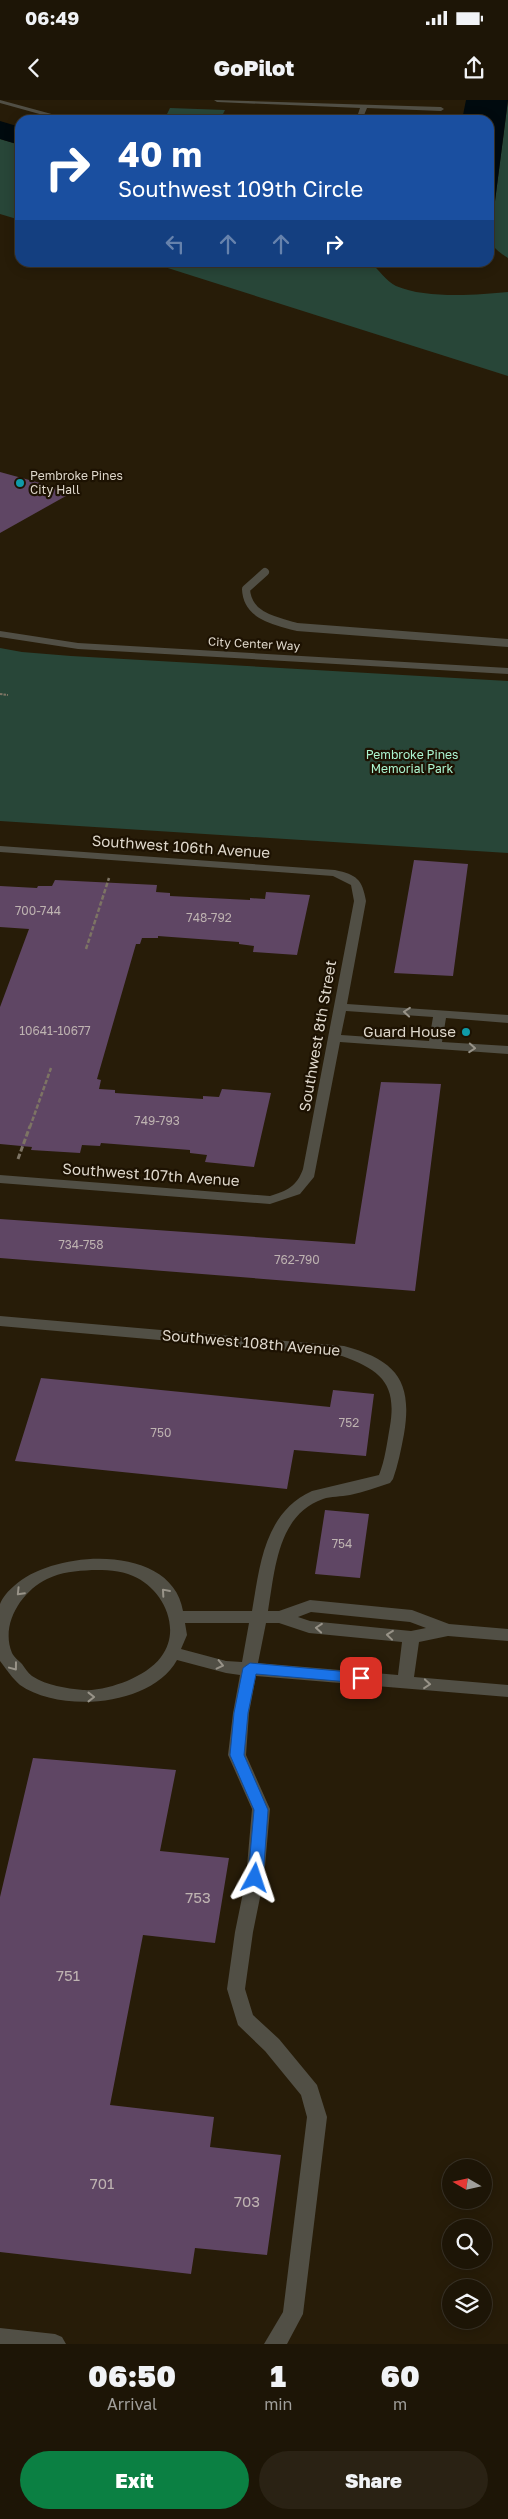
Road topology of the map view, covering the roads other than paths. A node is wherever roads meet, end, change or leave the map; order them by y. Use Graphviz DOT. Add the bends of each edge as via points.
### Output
graph roads {
  1 [pos="217,100"];
  2 [pos="0,101"];
  3 [pos="364,106"];
  4 [pos="441,109"];
  5 [pos="50,115"];
  6 [pos="361,115"];
  7 [pos="265,572"];
  8 [pos="0,634"];
  9 [pos="508,643"];
  10 [pos="508,671"];
  11 [pos="0,849"];
  12 [pos="357,884"];
  13 [pos="340,1007"];
  14 [pos="440,1014"];
  15 [pos="508,1019"];
  16 [pos="336,1038"];
  17 [pos="434,1045"];
  18 [pos="508,1050"];
  19 [pos="5,1180"];
  20 [pos="298,1191"];
  21 [pos="0,1321"];
  22 [pos="260,1616"];
  23 [pos="179,1617"];
  24 [pos="280,1617"];
  25 [pos="448,1630"];
  26 [pos="0,1633"];
  27 [pos="508,1635"];
  28 [pos="411,1637"];
  29 [pos="173,1652"];
  30 [pos="250,1668"];
  31 [pos="405,1682"];
  32 [pos="508,1691"];
  33 [pos="0,2338"];
  34 [pos="55,2344"];
  35 [pos="275,2344"];
  1 -- 3 [label="street"];
  2 -- 5 [label="street"];
  3 -- 4 [label="street"];
  3 -- 6 [label="street"];
  7 -- 9 [label="lane" via="246,590 247,602 268,618 297,627"];
  8 -- 10 [label="street, City Center Way" via="78,646"];
  11 -- 12 [label="street, Southwest 106th Avenue" via="335,873"];
  12 -- 13 [label="street, Southwest 8th Street" via="360,900"];
  14 -- 13 [label="street, one-way"];
  13 -- 16 [label="street, Southwest 8th Street"];
  14 -- 15 [label="street"];
  14 -- 17 [label="street"];
  16 -- 17 [label="street"];
  16 -- 20 [label="street, Southwest 8th Street" via="310,1169"];
  17 -- 18 [label="street, one-way"];
  19 -- 20 [label="street, Southwest 107th Avenue" via="270,1200"];
  21 -- 22 [label="street, Southwest 108th Avenue" via="344,1351 366,1359 385,1372 397,1386 400,1404 392,1464 385,1479 354,1489 326,1492 305,1500 287,1516 271,1550"];
  22 -- 23 [label="street"];
  22 -- 24 [label="street"];
  22 -- 30 [label="street, Southwest 108th Avenue"];
  23 -- 26 [label="street, one-way" via="170,1596 152,1578 128,1567 89,1563 42,1574 20,1590 5,1610"];
  23 -- 29 [label="street" via="179,1635"];
  24 -- 25 [label="street" via="310,1606 412,1616"];
  28 -- 24 [label="street, one-way" via="309,1627"];
  25 -- 27 [label="street"];
  25 -- 28 [label="street"];
  26 -- 29 [label="street, one-way" via="4,1655 19,1675 43,1689 72,1697 103,1697 132,1688 156,1672"];
  28 -- 31 [label="street"];
  29 -- 30 [label="street, one-way" via="226,1667"];
  30 -- 31 [label="street"];
  30 -- 35 [label="street, Southwest 108th Avenue" via="237,1755 261,1810 255,1878 236,1989 245,2019 272,2045 310,2091 317,2117 293,2314"];
  31 -- 32 [label="street, one-way"];
  33 -- 34 [label="street"];
}
